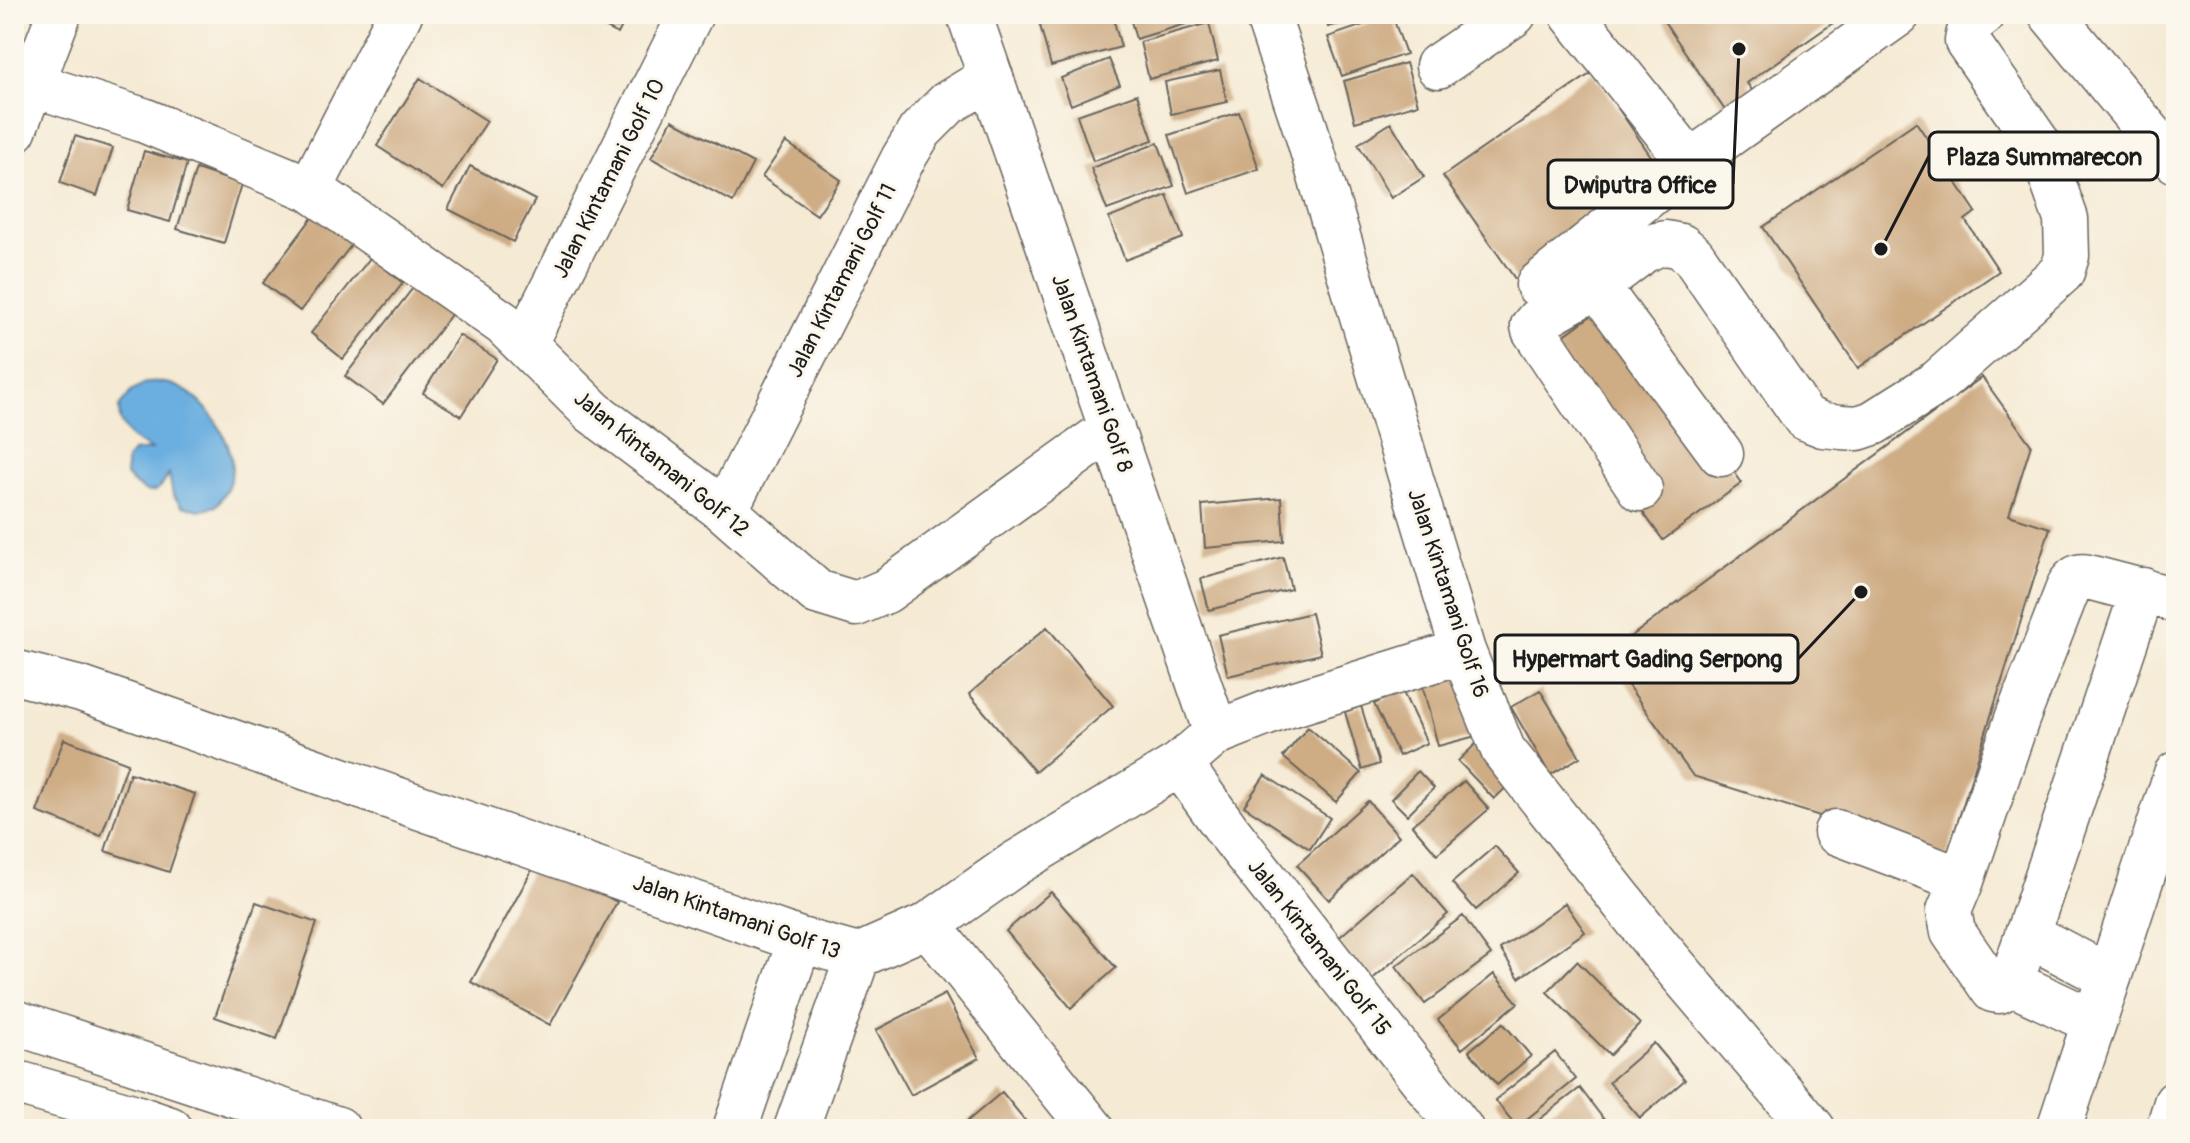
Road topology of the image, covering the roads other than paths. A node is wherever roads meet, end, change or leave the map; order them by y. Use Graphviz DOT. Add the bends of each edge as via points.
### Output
graph roads {
  1 [pos="59,14"];
  2 [pos="400,14"];
  3 [pos="691,14"];
  4 [pos="969,14"];
  5 [pos="1267,14"];
  6 [pos="1514,14"];
  7 [pos="1572,14"];
  8 [pos="1898,14"];
  9 [pos="1983,14"];
  10 [pos="2051,14"];
  11 [pos="1438,66"];
  12 [pos="991,77"];
  13 [pos="31,84"];
  14 [pos="14,130"];
  15 [pos="2164,148"];
  16 [pos="1690,162"];
  17 [pos="310,189"];
  18 [pos="2176,194"];
  19 [pos="1538,285"];
  20 [pos="1597,286"];
  21 [pos="525,343"];
  22 [pos="1112,428"];
  23 [pos="1721,454"];
  24 [pos="1640,489"];
  25 [pos="725,511"];
  26 [pos="2159,595"];
  27 [pos="1463,651"];
  28 [pos="14,672"];
  29 [pos="1216,733"];
  30 [pos="1180,764"];
  31 [pos="2176,774"];
  32 [pos="1836,832"];
  33 [pos="1962,880"];
  34 [pos="928,925"];
  35 [pos="2027,934"];
  36 [pos="800,940"];
  37 [pos="858,956"];
  38 [pos="2109,977"];
  39 [pos="2011,983"];
  40 [pos="14,1022"];
  41 [pos="2094,1022"];
  42 [pos="14,1082"];
  43 [pos="143,1125"];
  44 [pos="338,1129"];
  45 [pos="735,1129"];
  46 [pos="796,1129"];
  47 [pos="1092,1129"];
  48 [pos="1461,1129"];
  49 [pos="1813,1129"];
  50 [pos="2059,1129"];
  1 -- 13 [label="street"];
  2 -- 17 [label="street"];
  3 -- 21 [label="street, Jalan Kintamani Golf 10"];
  4 -- 12 [label="street, Jalan Kintamani Golf 8"];
  5 -- 27 [label="street, Jalan Kintamani Golf 16"];
  6 -- 11 [label="street"];
  7 -- 16 [label="street"];
  8 -- 16 [label="street"];
  9 -- 20 [label="street" via="1969,29 1967,41 2040,146 2066,219 2067,256 2062,272 1938,382 1873,423 1858,428 1823,425 1805,418 1681,246 1666,243 1643,251"];
  10 -- 15 [label="street"];
  12 -- 22 [label="street, Jalan Kintamani Golf 8"];
  12 -- 25 [label="street, Jalan Kintamani Golf 11" via="948,103 920,131"];
  13 -- 14 [label="street"];
  13 -- 17 [label="street, Jalan Kintamani Golf 12" via="143,120"];
  15 -- 18 [label="street"];
  16 -- 19 [label="street"];
  17 -- 21 [label="street, Jalan Kintamani Golf 12"];
  20 -- 23 [label="street"];
  20 -- 24 [label="street" via="1533,326"];
  21 -- 25 [label="street, Jalan Kintamani Golf 12" via="593,412"];
  22 -- 25 [label="street, Jalan Kintamani Golf 12" via="886,591 856,604 817,592"];
  22 -- 29 [label="street, Jalan Kintamani Golf 8"];
  26 -- 33 [label="street" via="2082,576 2069,586"];
  26 -- 35 [label="street"];
  27 -- 29 [label="street, Jalan Kintamani Golf 13"];
  27 -- 49 [label="street, Jalan Kintamani Golf 16" via="1503,750 1659,948"];
  28 -- 36 [label="street, Jalan Kintamani Golf 13" via="81,689"];
  29 -- 30 [label="street, Jalan Kintamani Golf 13"];
  30 -- 34 [label="street, Jalan Kintamani Golf 13" via="1016,863"];
  30 -- 48 [label="street, Jalan Kintamani Golf 15"];
  31 -- 38 [label="street"];
  32 -- 33 [label="street"];
  33 -- 39 [label="street" via="1949,911 1953,932 1993,990"];
  34 -- 37 [label="street, Jalan Kintamani Golf 13"];
  34 -- 47 [label="street"];
  35 -- 38 [label="street"];
  35 -- 39 [label="street"];
  36 -- 37 [label="street, Jalan Kintamani Golf 13"];
  36 -- 45 [label="street"];
  37 -- 46 [label="street"];
  38 -- 41 [label="street"];
  39 -- 41 [label="street"];
  40 -- 44 [label="street"];
  41 -- 50 [label="street"];
  42 -- 43 [label="street"];
}
